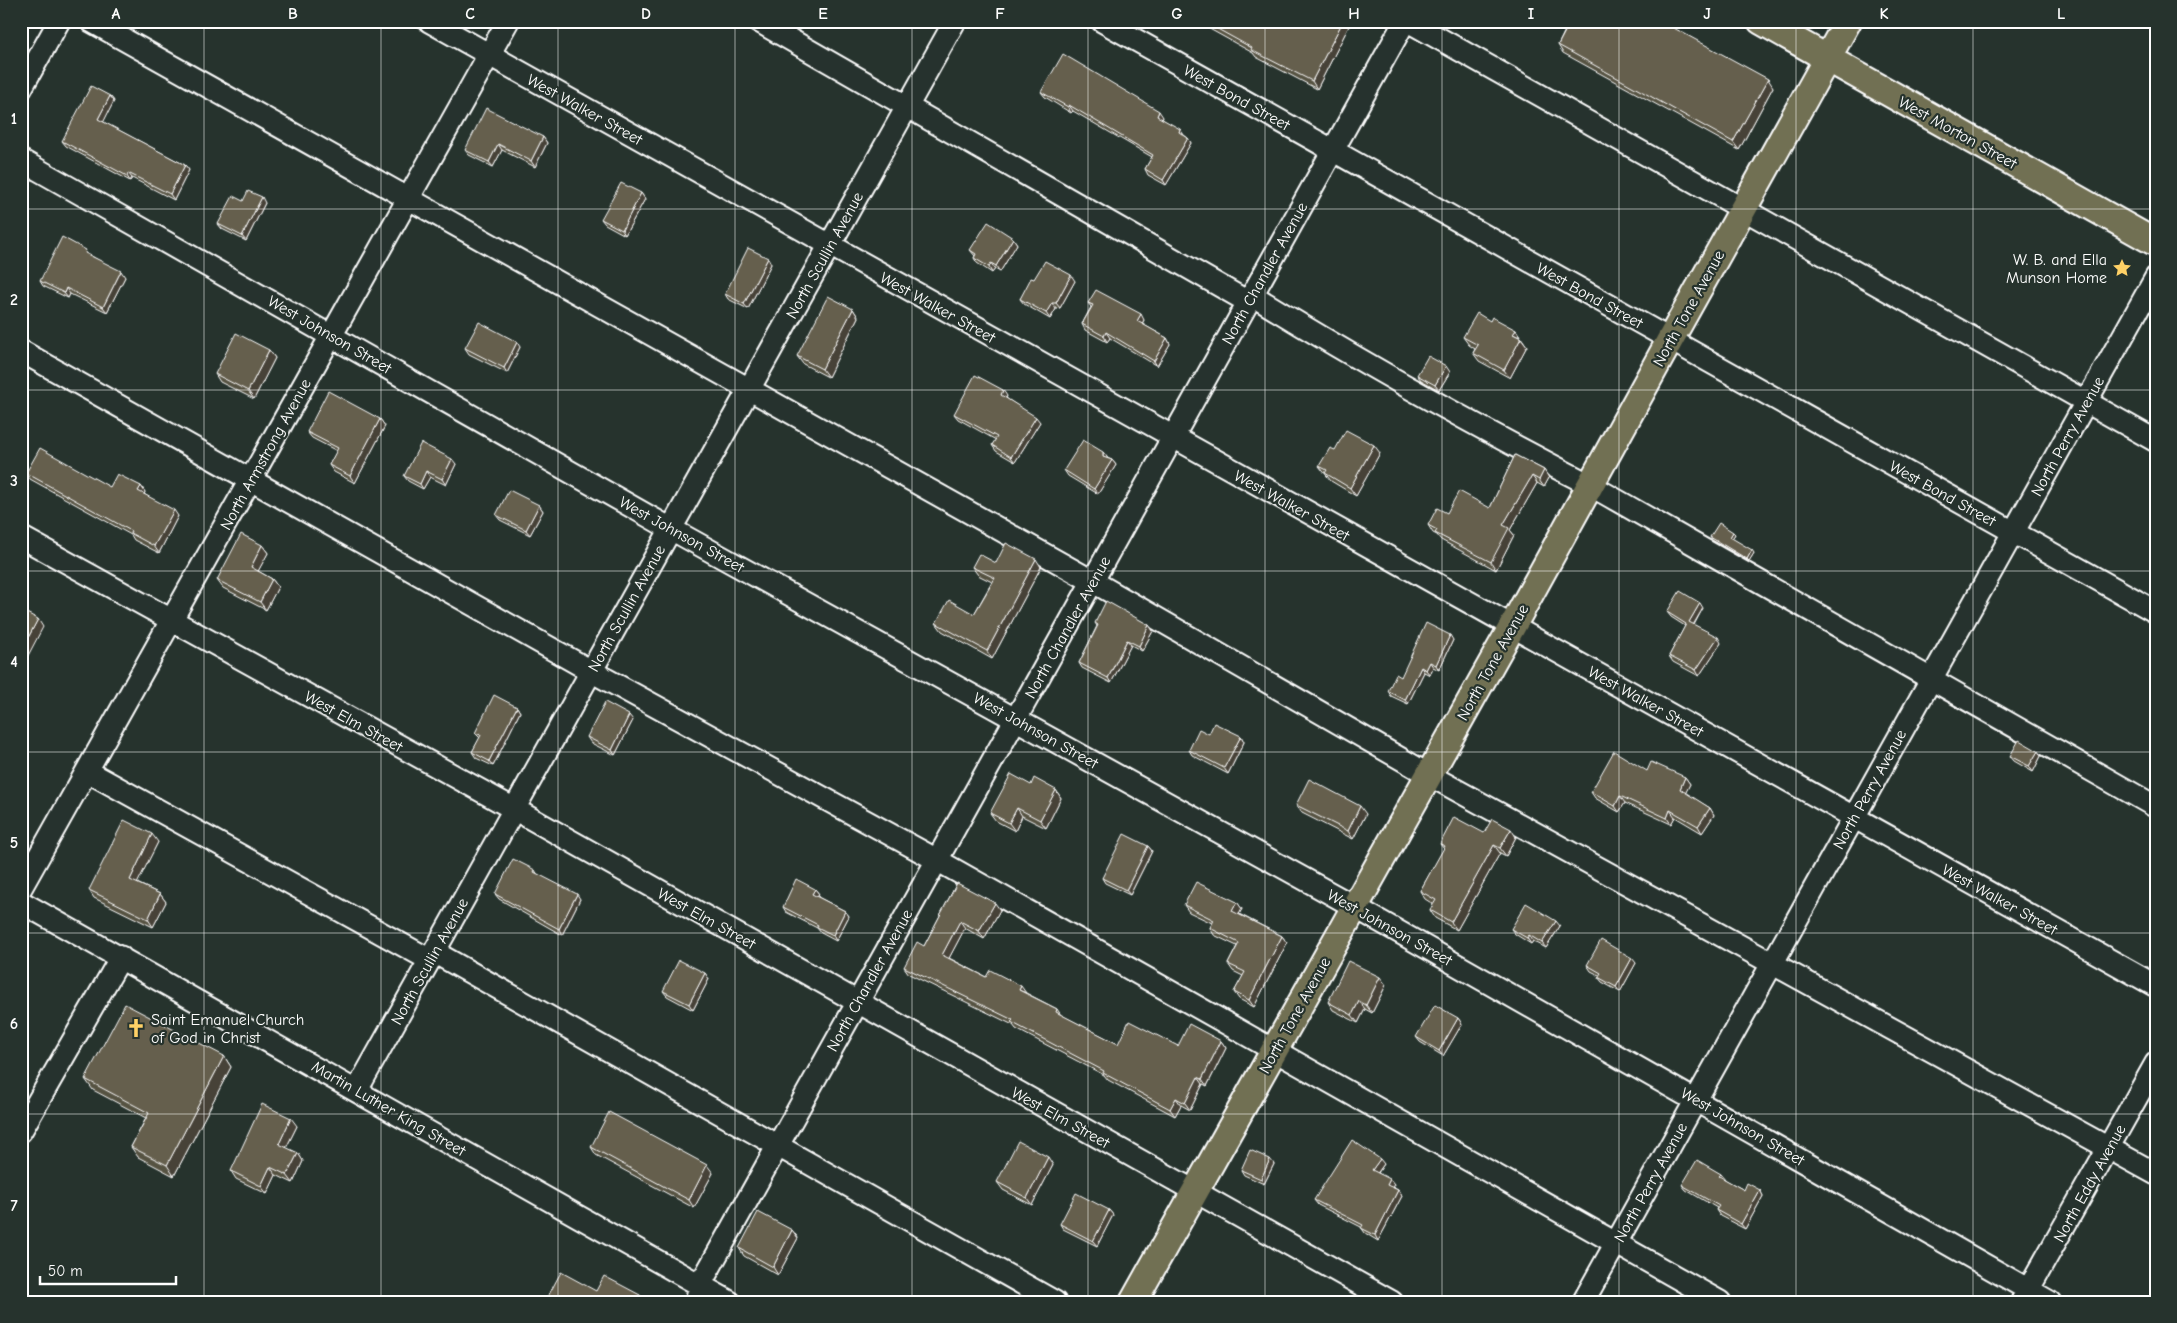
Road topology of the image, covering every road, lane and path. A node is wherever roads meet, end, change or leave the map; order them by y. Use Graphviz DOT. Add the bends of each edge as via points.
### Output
graph roads {
  1 [pos="59,21"];
  2 [pos="91,21"];
  3 [pos="429,21"];
  4 [pos="508,21"];
  5 [pos="758,21"];
  6 [pos="955,21"];
  7 [pos="1102,21"];
  8 [pos="1406,21"];
  9 [pos="1761,21"];
  10 [pos="1848,21"];
  11 [pos="489,54"];
  12 [pos="1828,58"];
  13 [pos="21,89"];
  14 [pos="908,106"];
  15 [pos="1332,150"];
  16 [pos="21,160"];
  17 [pos="408,200"];
  18 [pos="1743,209"];
  19 [pos="2156,243"];
  20 [pos="829,246"];
  21 [pos="2156,277"];
  22 [pos="1250,298"];
  23 [pos="332,335"];
  24 [pos="1670,340"];
  25 [pos="21,351"];
  26 [pos="749,389"];
  27 [pos="2086,402"];
  28 [pos="1172,438"];
  29 [pos="2156,441"];
  30 [pos="250,480"];
  31 [pos="1590,485"];
  32 [pos="671,529"];
  33 [pos="2013,532"];
  34 [pos="21,537"];
  35 [pos="1092,581"];
  36 [pos="2156,612"];
  37 [pos="172,619"];
  38 [pos="1512,627"];
  39 [pos="591,671"];
  40 [pos="1931,679"];
  41 [pos="1015,719"];
  42 [pos="87,771"];
  43 [pos="1429,775"];
  44 [pos="2156,807"];
  45 [pos="514,809"];
  46 [pos="1854,816"];
  47 [pos="937,860"];
  48 [pos="21,888"];
  49 [pos="21,902"];
  50 [pos="1355,907"];
  51 [pos="432,956"];
  52 [pos="121,957"];
  53 [pos="1772,962"];
  54 [pos="2156,986"];
  55 [pos="857,1002"];
  56 [pos="1274,1050"];
  57 [pos="2156,1063"];
  58 [pos="357,1090"];
  59 [pos="1696,1099"];
  60 [pos="21,1131"];
  61 [pos="778,1145"];
  62 [pos="2109,1147"];
  63 [pos="2156,1174"];
  64 [pos="1194,1192"];
  65 [pos="1616,1241"];
  66 [pos="698,1293"];
  67 [pos="2025,1296"];
  68 [pos="730,1302"];
  69 [pos="1055,1302"];
  70 [pos="1133,1302"];
  71 [pos="1392,1302"];
  72 [pos="1583,1302"];
  73 [pos="1720,1302"];
  74 [pos="2050,1302"];
  1 -- 13 [label="street"];
  2 -- 17 [label="street"];
  3 -- 11 [label="street, West Walker Street"];
  4 -- 11 [label="street, North Armstrong Avenue"];
  5 -- 14 [label="street"];
  6 -- 14 [label="street, North Scullin Avenue"];
  7 -- 15 [label="street, West Bond Street"];
  8 -- 15 [label="street, North Chandler Avenue"];
  8 -- 18 [label="street"];
  9 -- 12 [label="main road, West Morton Street"];
  10 -- 12 [label="main road, North Tone Avenue"];
  11 -- 17 [label="street, North Armstrong Avenue"];
  11 -- 20 [label="street, West Walker Street"];
  12 -- 18 [label="main road, North Tone Avenue"];
  12 -- 19 [label="main road, West Morton Street"];
  14 -- 20 [label="street, North Scullin Avenue"];
  14 -- 22 [label="street"];
  15 -- 22 [label="street, North Chandler Avenue"];
  15 -- 24 [label="street, West Bond Street"];
  16 -- 23 [label="street, West Johnson Street"];
  17 -- 23 [label="street, North Armstrong Avenue"];
  17 -- 26 [label="street"];
  18 -- 24 [label="main road, North Tone Avenue"];
  18 -- 27 [label="street"];
  20 -- 26 [label="street, North Scullin Avenue"];
  20 -- 28 [label="street, West Walker Street"];
  21 -- 27 [label="street, North Perry Avenue"];
  22 -- 28 [label="street, North Chandler Avenue"];
  22 -- 31 [label="street"];
  23 -- 30 [label="street, North Armstrong Avenue"];
  23 -- 32 [label="street, West Johnson Street"];
  24 -- 31 [label="main road, North Tone Avenue"];
  24 -- 33 [label="street, West Bond Street"];
  25 -- 30 [label="street"];
  26 -- 32 [label="street, North Scullin Avenue"];
  26 -- 35 [label="street"];
  27 -- 29 [label="street"];
  27 -- 33 [label="street, North Perry Avenue"];
  28 -- 35 [label="street, North Chandler Avenue"];
  28 -- 38 [label="street, West Walker Street"];
  30 -- 37 [label="street, North Armstrong Avenue"];
  30 -- 39 [label="street"];
  31 -- 38 [label="main road, North Tone Avenue"];
  31 -- 40 [label="street"];
  32 -- 39 [label="street, North Scullin Avenue"];
  32 -- 41 [label="street, West Johnson Street"];
  33 -- 36 [label="street, West Bond Street"];
  33 -- 40 [label="street, North Perry Avenue"];
  34 -- 37 [label="street, West Elm Street"];
  35 -- 41 [label="street, North Chandler Avenue"];
  35 -- 43 [label="street"];
  37 -- 42 [label="street, North Armstrong Avenue"];
  37 -- 45 [label="street, West Elm Street"];
  38 -- 43 [label="main road, North Tone Avenue"];
  38 -- 46 [label="street, West Walker Street"];
  39 -- 45 [label="street, North Scullin Avenue"];
  39 -- 47 [label="street"];
  40 -- 44 [label="street"];
  40 -- 46 [label="street, North Perry Avenue"];
  41 -- 47 [label="street, North Chandler Avenue"];
  41 -- 50 [label="street, West Johnson Street"];
  42 -- 48 [label="street, North Armstrong Avenue"];
  42 -- 51 [label="street"];
  43 -- 50 [label="main road, North Tone Avenue"];
  43 -- 53 [label="street"];
  45 -- 51 [label="street, North Scullin Avenue"];
  45 -- 55 [label="street, West Elm Street"];
  46 -- 53 [label="street, North Perry Avenue"];
  46 -- 54 [label="street, West Walker Street"];
  47 -- 55 [label="street, North Chandler Avenue"];
  47 -- 56 [label="street"];
  49 -- 52 [label="street, Martin Luther King Street"];
  50 -- 56 [label="main road, North Tone Avenue"];
  50 -- 59 [label="street, West Johnson Street"];
  51 -- 58 [label="street, North Scullin Avenue"];
  51 -- 61 [label="street"];
  52 -- 58 [label="street, Martin Luther King Street"];
  52 -- 60 [label="street"];
  53 -- 59 [label="street, North Perry Avenue"];
  53 -- 62 [label="street"];
  55 -- 61 [label="street, North Chandler Avenue"];
  55 -- 64 [label="street, West Elm Street"];
  56 -- 64 [label="main road, North Tone Avenue"];
  56 -- 65 [label="street"];
  57 -- 62 [label="street, North Eddy Avenue"];
  58 -- 66 [label="street, Martin Luther King Street"];
  59 -- 65 [label="street, North Perry Avenue"];
  59 -- 67 [label="street, West Johnson Street"];
  61 -- 66 [label="street, North Chandler Avenue"];
  61 -- 69 [label="street"];
  62 -- 63 [label="street"];
  62 -- 67 [label="street, North Eddy Avenue"];
  64 -- 70 [label="main road, North Tone Avenue"];
  64 -- 71 [label="street, West Elm Street"];
  65 -- 72 [label="street, North Perry Avenue"];
  65 -- 73 [label="street"];
  66 -- 68 [label="street, Martin Luther King Street"];
  67 -- 74 [label="street, West Johnson Street"];
}
